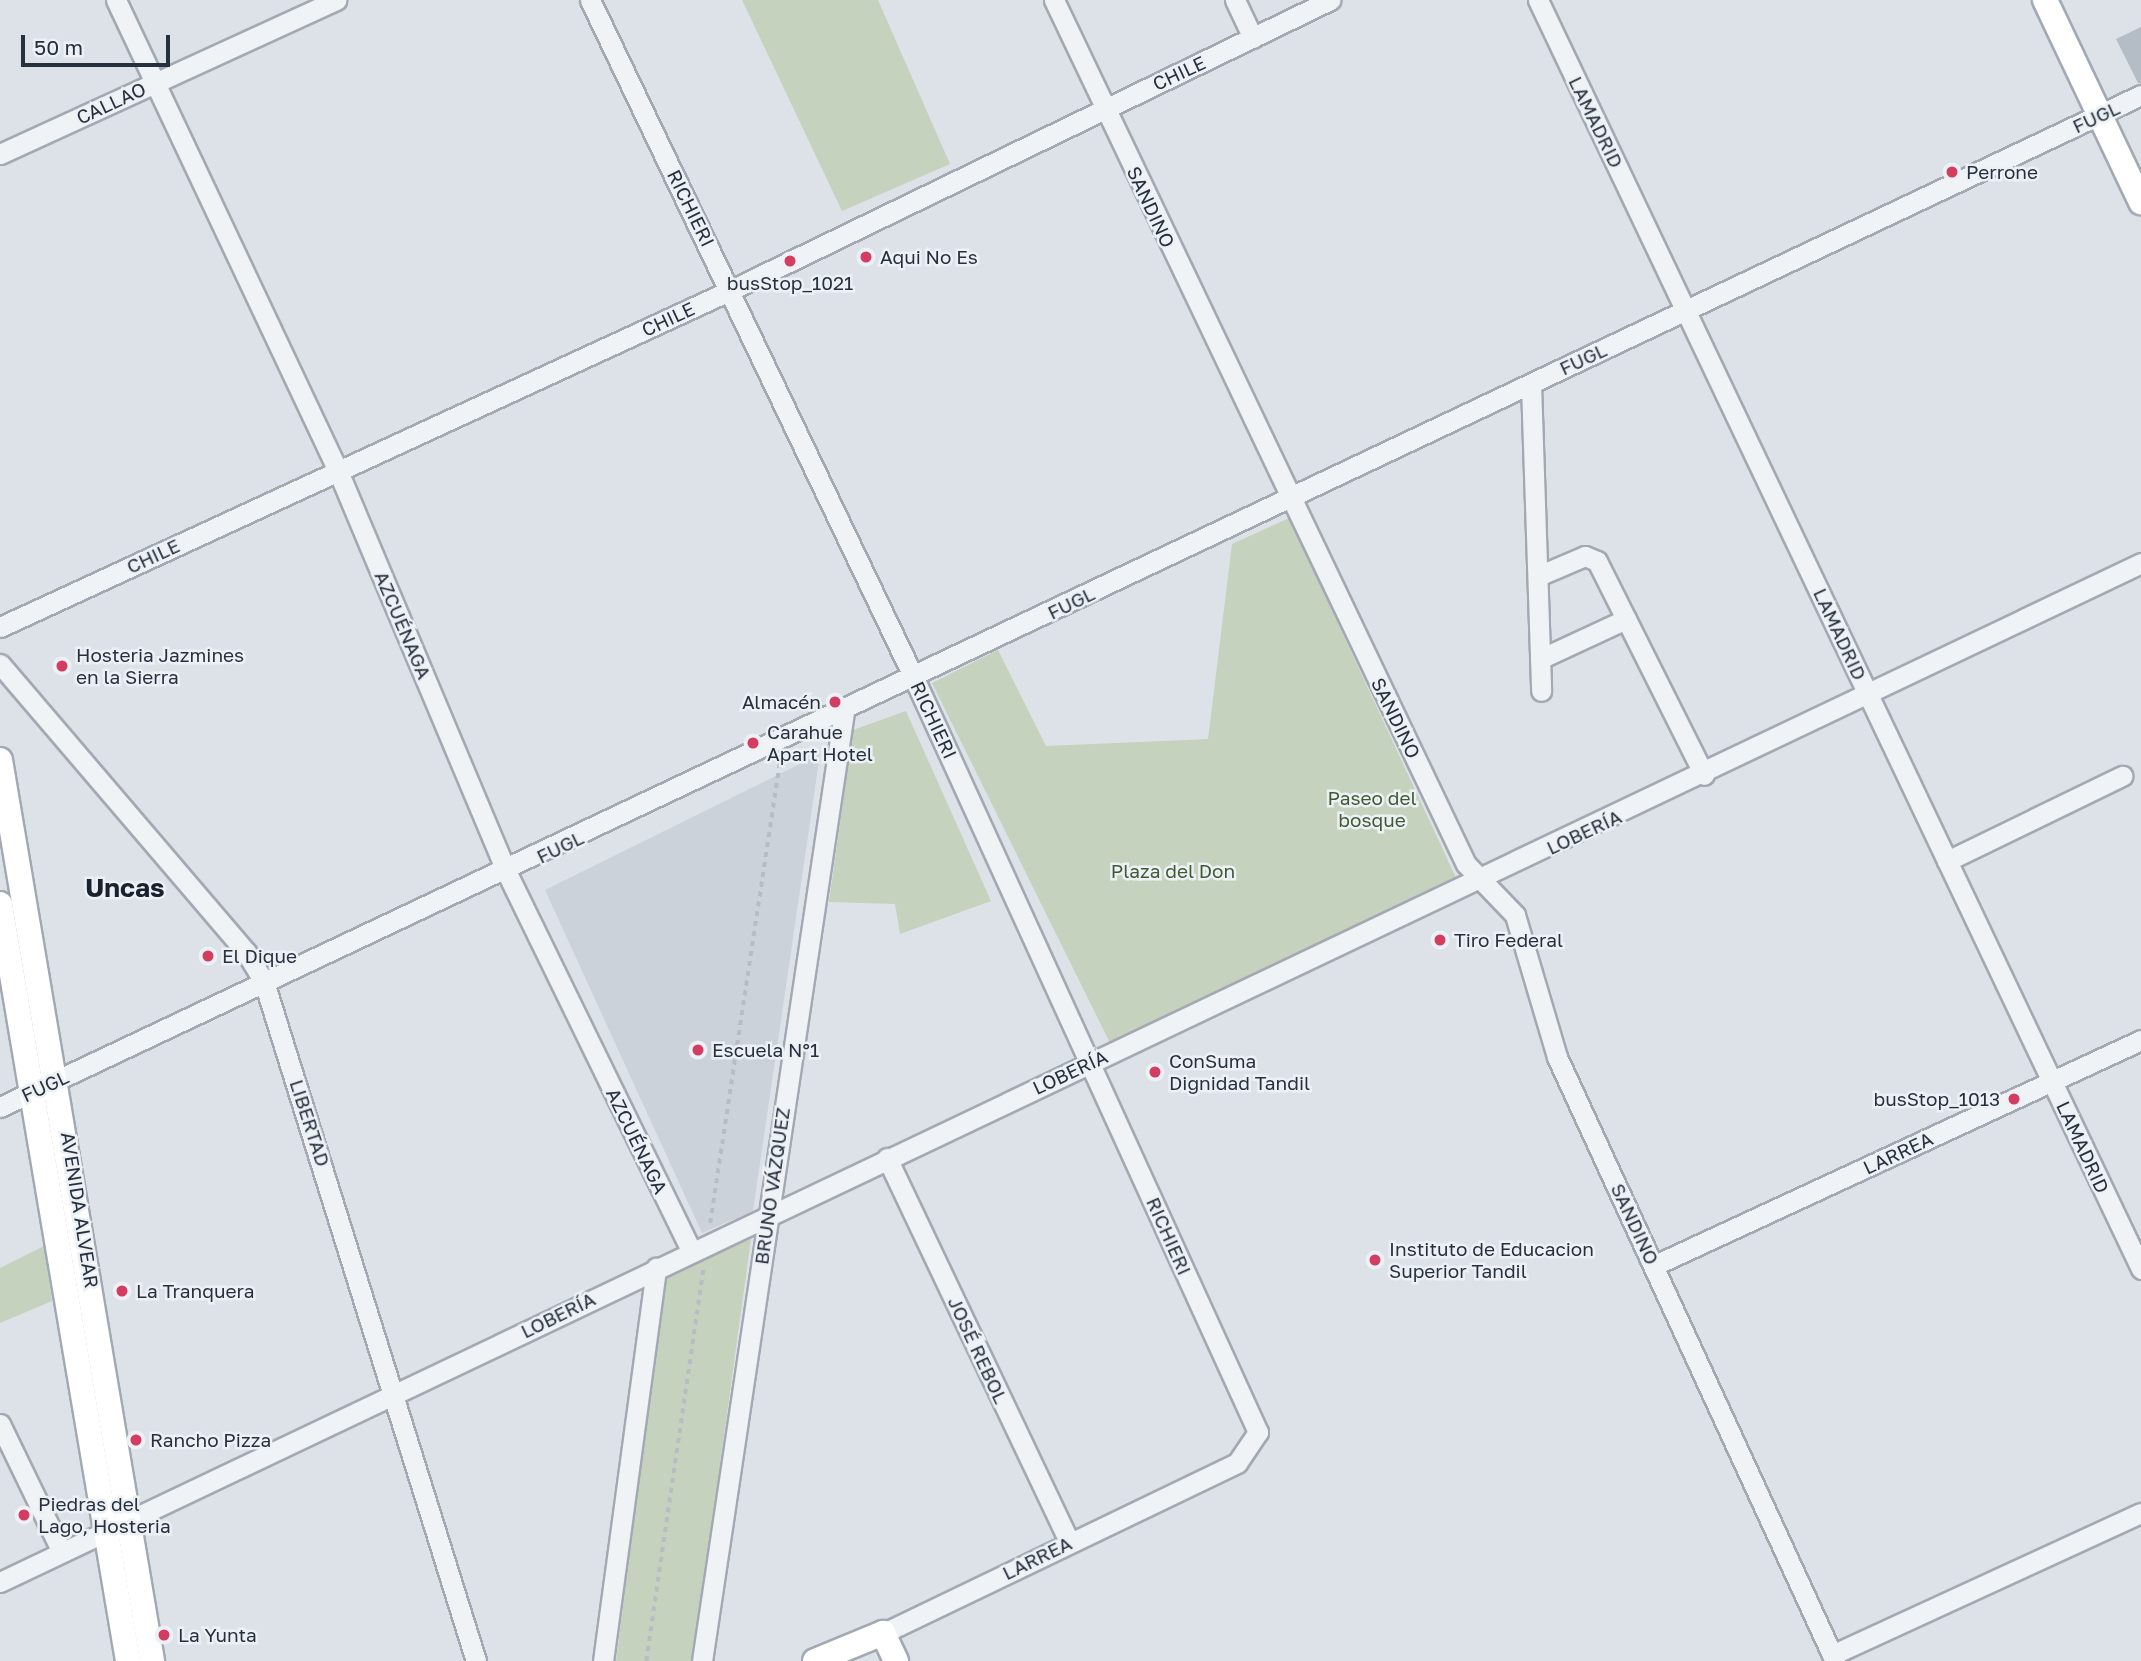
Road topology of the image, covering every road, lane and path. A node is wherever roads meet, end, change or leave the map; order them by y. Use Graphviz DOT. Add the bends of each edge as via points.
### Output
graph roads {
  1 [pos="116,0"];
  2 [pos="336,0"];
  3 [pos="590,0"];
  4 [pos="1054,0"];
  5 [pos="1235,0"];
  6 [pos="1330,0"];
  7 [pos="1538,0"];
  8 [pos="2045,0"];
  9 [pos="1253,38"];
  10 [pos="157,82"];
  11 [pos="2141,95"];
  12 [pos="1105,108"];
  13 [pos="2100,115"];
  14 [pos="0,154"];
  15 [pos="2141,202"];
  16 [pos="731,290"];
  17 [pos="1686,311"];
  18 [pos="1531,384"];
  19 [pos="338,471"];
  20 [pos="1289,499"];
  21 [pos="2141,563"];
  22 [pos="1538,576"];
  23 [pos="1626,620"];
  24 [pos="0,627"];
  25 [pos="1540,659"];
  26 [pos="0,664"];
  27 [pos="914,678"];
  28 [pos="1542,691"];
  29 [pos="1869,697"];
  30 [pos="844,712"];
  31 [pos="783,741"];
  32 [pos="0,760"];
  33 [pos="1704,775"];
  34 [pos="2122,776"];
  35 [pos="1947,861"];
  36 [pos="507,873"];
  37 [pos="1479,882"];
  38 [pos="0,904"];
  39 [pos="264,982"];
  40 [pos="2141,1040"];
  41 [pos="1090,1063"];
  42 [pos="59,1080"];
  43 [pos="2052,1082"];
  44 [pos="32,1093"];
  45 [pos="0,1107"];
  46 [pos="887,1158"];
  47 [pos="768,1211"];
  48 [pos="699,1245"];
  49 [pos="1655,1265"];
  50 [pos="656,1268"];
  51 [pos="2141,1269"];
  52 [pos="397,1393"];
  53 [pos="0,1424"];
  54 [pos="1254,1447"];
  55 [pos="2141,1513"];
  56 [pos="130,1521"];
  57 [pos="107,1532"];
  58 [pos="1070,1543"];
  59 [pos="62,1552"];
  60 [pos="0,1582"];
  61 [pos="883,1633"];
  62 [pos="1834,1658"];
  63 [pos="128,1661"];
  64 [pos="152,1661"];
  65 [pos="476,1661"];
  66 [pos="603,1661"];
  67 [pos="646,1661"];
  68 [pos="702,1661"];
  69 [pos="815,1661"];
  70 [pos="896,1661"];
  1 -- 10 [label="street, AZCUÉNAGA"];
  2 -- 10 [label="street, CALLAO"];
  3 -- 16 [label="street, RICHIERI"];
  4 -- 12 [label="street, SANDINO"];
  5 -- 9 [label="street"];
  6 -- 9 [label="street, CHILE"];
  7 -- 17 [label="street, LAMADRID"];
  8 -- 13 [label="main road"];
  9 -- 12 [label="street, CHILE"];
  10 -- 14 [label="street, CALLAO"];
  10 -- 19 [label="street, AZCUÉNAGA"];
  11 -- 13 [label="street, FUGL"];
  12 -- 16 [label="street, CHILE"];
  12 -- 20 [label="street, SANDINO"];
  13 -- 15 [label="main road"];
  13 -- 17 [label="street, FUGL"];
  16 -- 19 [label="street, CHILE"];
  16 -- 27 [label="street, RICHIERI"];
  17 -- 18 [label="street, FUGL"];
  17 -- 29 [label="street, LAMADRID"];
  18 -- 20 [label="street, FUGL"];
  18 -- 22 [label="street"];
  19 -- 24 [label="street, CHILE"];
  19 -- 36 [label="street, AZCUÉNAGA"];
  20 -- 27 [label="street, FUGL"];
  20 -- 37 [label="street, SANDINO"];
  21 -- 29 [label="street, LOBERÍA"];
  22 -- 23 [label="street" via="1585,556 1597,561"];
  22 -- 25 [label="street"];
  23 -- 25 [label="street"];
  23 -- 33 [label="street"];
  25 -- 28 [label="street"];
  26 -- 39 [label="street, LIBERTAD" via="246,951"];
  27 -- 30 [label="street, FUGL"];
  27 -- 41 [label="street, RICHIERI"];
  29 -- 33 [label="street, LOBERÍA"];
  29 -- 35 [label="street, LAMADRID"];
  30 -- 31 [label="street, FUGL"];
  30 -- 47 [label="street, BRUNO VÁZQUEZ"];
  31 -- 36 [label="street, FUGL"];
  31 -- 48 [label="path"];
  32 -- 42 [label="main road, AVENIDA ALVEAR"];
  33 -- 37 [label="street, LOBERÍA"];
  34 -- 35 [label="street"];
  35 -- 43 [label="street, LAMADRID"];
  36 -- 39 [label="street, FUGL"];
  36 -- 48 [label="street, AZCUÉNAGA"];
  37 -- 41 [label="street, LOBERÍA"];
  37 -- 49 [label="street, SANDINO" via="1515,915 1557,1057"];
  38 -- 44 [label="main road, AVENIDA ALVEAR"];
  39 -- 42 [label="street, FUGL"];
  39 -- 52 [label="street, LIBERTAD"];
  40 -- 43 [label="street, LARREA"];
  41 -- 46 [label="street, LOBERÍA"];
  41 -- 54 [label="street, RICHIERI" via="1258,1432"];
  42 -- 44 [label="street, FUGL"];
  42 -- 56 [label="main road, AVENIDA ALVEAR"];
  43 -- 49 [label="street, LARREA"];
  43 -- 51 [label="street, LAMADRID"];
  44 -- 45 [label="street, FUGL"];
  44 -- 57 [label="main road, AVENIDA ALVEAR"];
  46 -- 47 [label="street, LOBERÍA"];
  46 -- 58 [label="street, JOSÉ REBOL"];
  47 -- 48 [label="street, LOBERÍA"];
  47 -- 68 [label="street, BRUNO VÁZQUEZ"];
  48 -- 50 [label="street, LOBERÍA"];
  48 -- 67 [label="path"];
  49 -- 62 [label="street, SANDINO"];
  50 -- 52 [label="street, LOBERÍA"];
  50 -- 66 [label="street"];
  52 -- 56 [label="street, LOBERÍA"];
  52 -- 65 [label="street, LIBERTAD"];
  53 -- 59 [label="street"];
  54 -- 58 [label="street, LARREA" via="1237,1463"];
  55 -- 62 [label="street"];
  56 -- 57 [label="street, LOBERÍA"];
  56 -- 64 [label="main road, AVENIDA ALVEAR"];
  57 -- 59 [label="street, LOBERÍA"];
  57 -- 63 [label="main road, AVENIDA ALVEAR"];
  58 -- 61 [label="street, LARREA"];
  59 -- 60 [label="street, LOBERÍA"];
  61 -- 69 [label="main road, LARREA"];
  61 -- 70 [label="main road"];
}
